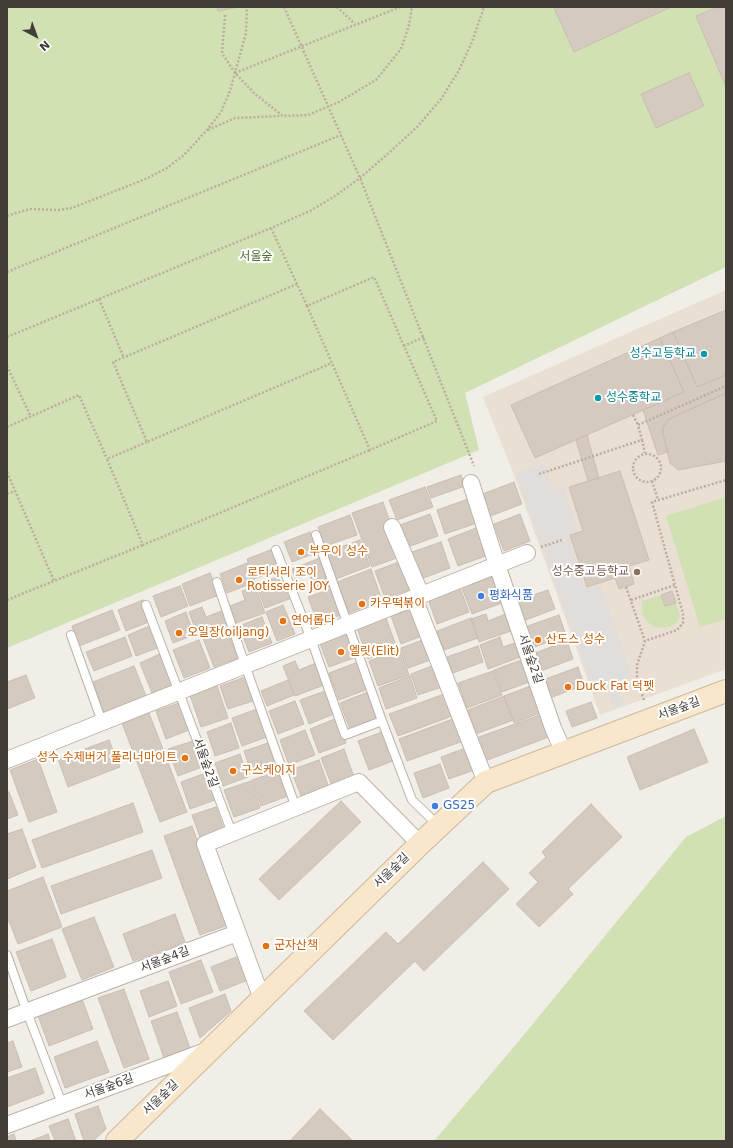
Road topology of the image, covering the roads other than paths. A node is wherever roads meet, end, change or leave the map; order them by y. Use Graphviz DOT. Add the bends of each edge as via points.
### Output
graph roads {
  1 [pos="471,483"];
  2 [pos="392,527"];
  3 [pos="316,535"];
  4 [pos="276,550"];
  5 [pos="527,553"];
  6 [pos="497,565"];
  7 [pos="217,582"];
  8 [pos="417,596"];
  9 [pos="146,605"];
  10 [pos="348,623"];
  11 [pos="71,635"];
  12 [pos="311,639"];
  13 [pos="245,665"];
  14 [pos="726,691"];
  15 [pos="179,692"];
  16 [pos="102,722"];
  17 [pos="382,722"];
  18 [pos="564,753"];
  19 [pos="7,760"];
  20 [pos="486,782"];
  21 [pos="296,808"];
  22 [pos="440,826"];
  23 [pos="232,834"];
  24 [pos="420,844"];
  25 [pos="237,933"];
  26 [pos="7,955"];
  27 [pos="262,999"];
  28 [pos="27,1012"];
  29 [pos="7,1019"];
  30 [pos="210,1050"];
  31 [pos="62,1104"];
  32 [pos="7,1125"];
  33 [pos="117,1141"];
  1 -- 6 [label="street, 서울숲2길"];
  2 -- 8 [label="street"];
  3 -- 10 [label="lane"];
  4 -- 12 [label="lane"];
  5 -- 6 [label="street"];
  6 -- 8 [label="street"];
  6 -- 18 [label="street, 서울숲2길"];
  7 -- 13 [label="lane"];
  8 -- 10 [label="street"];
  8 -- 20 [label="street"];
  9 -- 15 [label="lane, 서울숲2길"];
  10 -- 12 [label="street"];
  10 -- 17 [label="lane"];
  11 -- 16 [label="lane"];
  12 -- 13 [label="street"];
  12 -- 17 [label="lane" via="345,735"];
  13 -- 15 [label="street"];
  13 -- 21 [label="lane"];
  14 -- 18 [label="street, 서울숲길"];
  15 -- 16 [label="street"];
  15 -- 23 [label="lane, 서울숲2길"];
  16 -- 19 [label="street"];
  17 -- 22 [label="lane" via="412,800"];
  18 -- 20 [label="street, 서울숲길"];
  20 -- 22 [label="street, 서울숲길"];
  21 -- 23 [label="street"];
  21 -- 24 [label="street" via="358,782"];
  22 -- 24 [label="street, 서울숲길"];
  23 -- 25 [label="street" via="205,844"];
  24 -- 27 [label="street, 서울숲길"];
  25 -- 27 [label="street"];
  25 -- 28 [label="street, 서울숲4길"];
  26 -- 28 [label="lane"];
  27 -- 30 [label="street, 서울숲길"];
  28 -- 29 [label="street, 서울숲4길"];
  28 -- 31 [label="lane"];
  30 -- 31 [label="street, 서울숲6길"];
  30 -- 33 [label="street, 서울숲길"];
  31 -- 32 [label="street, 서울숲6길"];
}
